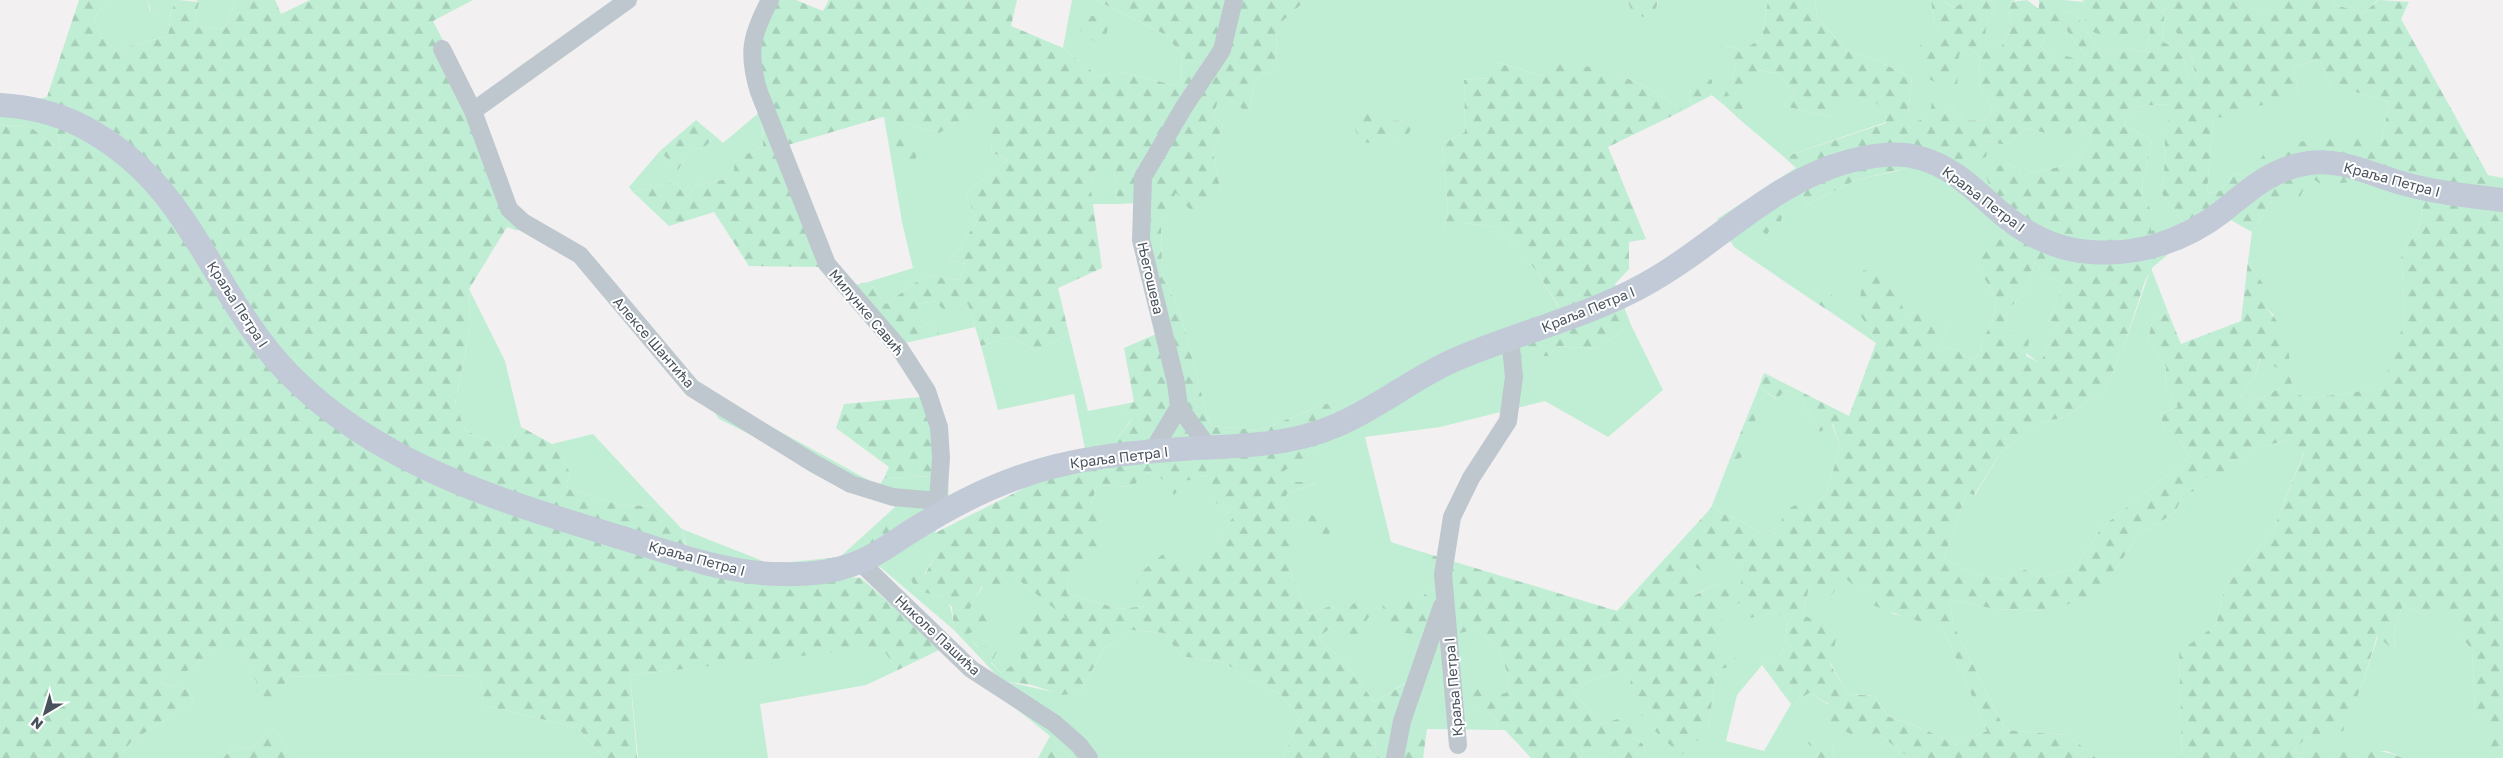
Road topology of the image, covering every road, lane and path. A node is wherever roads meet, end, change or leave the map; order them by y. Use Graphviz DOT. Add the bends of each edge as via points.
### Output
graph roads {
  1 [pos="628,0"];
  2 [pos="770,0"];
  3 [pos="1234,0"];
  4 [pos="442,49"];
  5 [pos="0,105"];
  6 [pos="473,111"];
  7 [pos="2503,200"];
  8 [pos="1510,337"];
  9 [pos="1179,407"];
  10 [pos="1209,448"];
  11 [pos="1152,452"];
  12 [pos="940,507"];
  13 [pos="860,562"];
  14 [pos="1445,598"];
  15 [pos="1458,746"];
  16 [pos="1089,758"];
  17 [pos="1395,758"];
  1 -- 6 [label="street"];
  2 -- 12 [label="street, Милунке Савић" via="752,42 752,69 759,92 827,264 900,349 927,391 939,427"];
  3 -- 9 [label="street, Његошева" via="1222,50 1143,177 1141,240 1174,373"];
  4 -- 6 [label="street, Алексе Шантића"];
  5 -- 13 [label="street, Краља Петра I" via="39,110 71,120 100,135 137,162 178,209 241,314 292,377 338,416 415,463 466,486 539,512 728,568 791,574"];
  6 -- 12 [label="street, Алексе Шантића" via="509,209 522,222 580,255 692,388 851,484"];
  7 -- 8 [label="street, Краља Петра I" via="2445,194 2350,167 2327,162 2307,163 2266,177 2206,223 2173,240 2139,250 2096,253 2058,246 2022,229 1957,175 1927,159 1898,154 1870,157 1823,170 1794,185 1640,288 1560,321"];
  8 -- 10 [label="street, Краља Петра I" via="1420,376 1337,426 1280,442"];
  8 -- 14 [label="street, Краља Петра I" via="1514,377 1508,421 1452,517 1443,574"];
  9 -- 10 [label="street, Његошева"];
  9 -- 11 [label="street"];
  10 -- 11 [label="street, Краља Петра I"];
  11 -- 12 [label="street, Краља Петра I" via="1054,466"];
  12 -- 13 [label="street, Краља Петра I"];
  13 -- 16 [label="street, Николе Пашића" via="971,669 1054,724"];
  14 -- 15 [label="street, Краља Петра I"];
  14 -- 17 [label="street, Краља Петра I" via="1402,721"];
}
